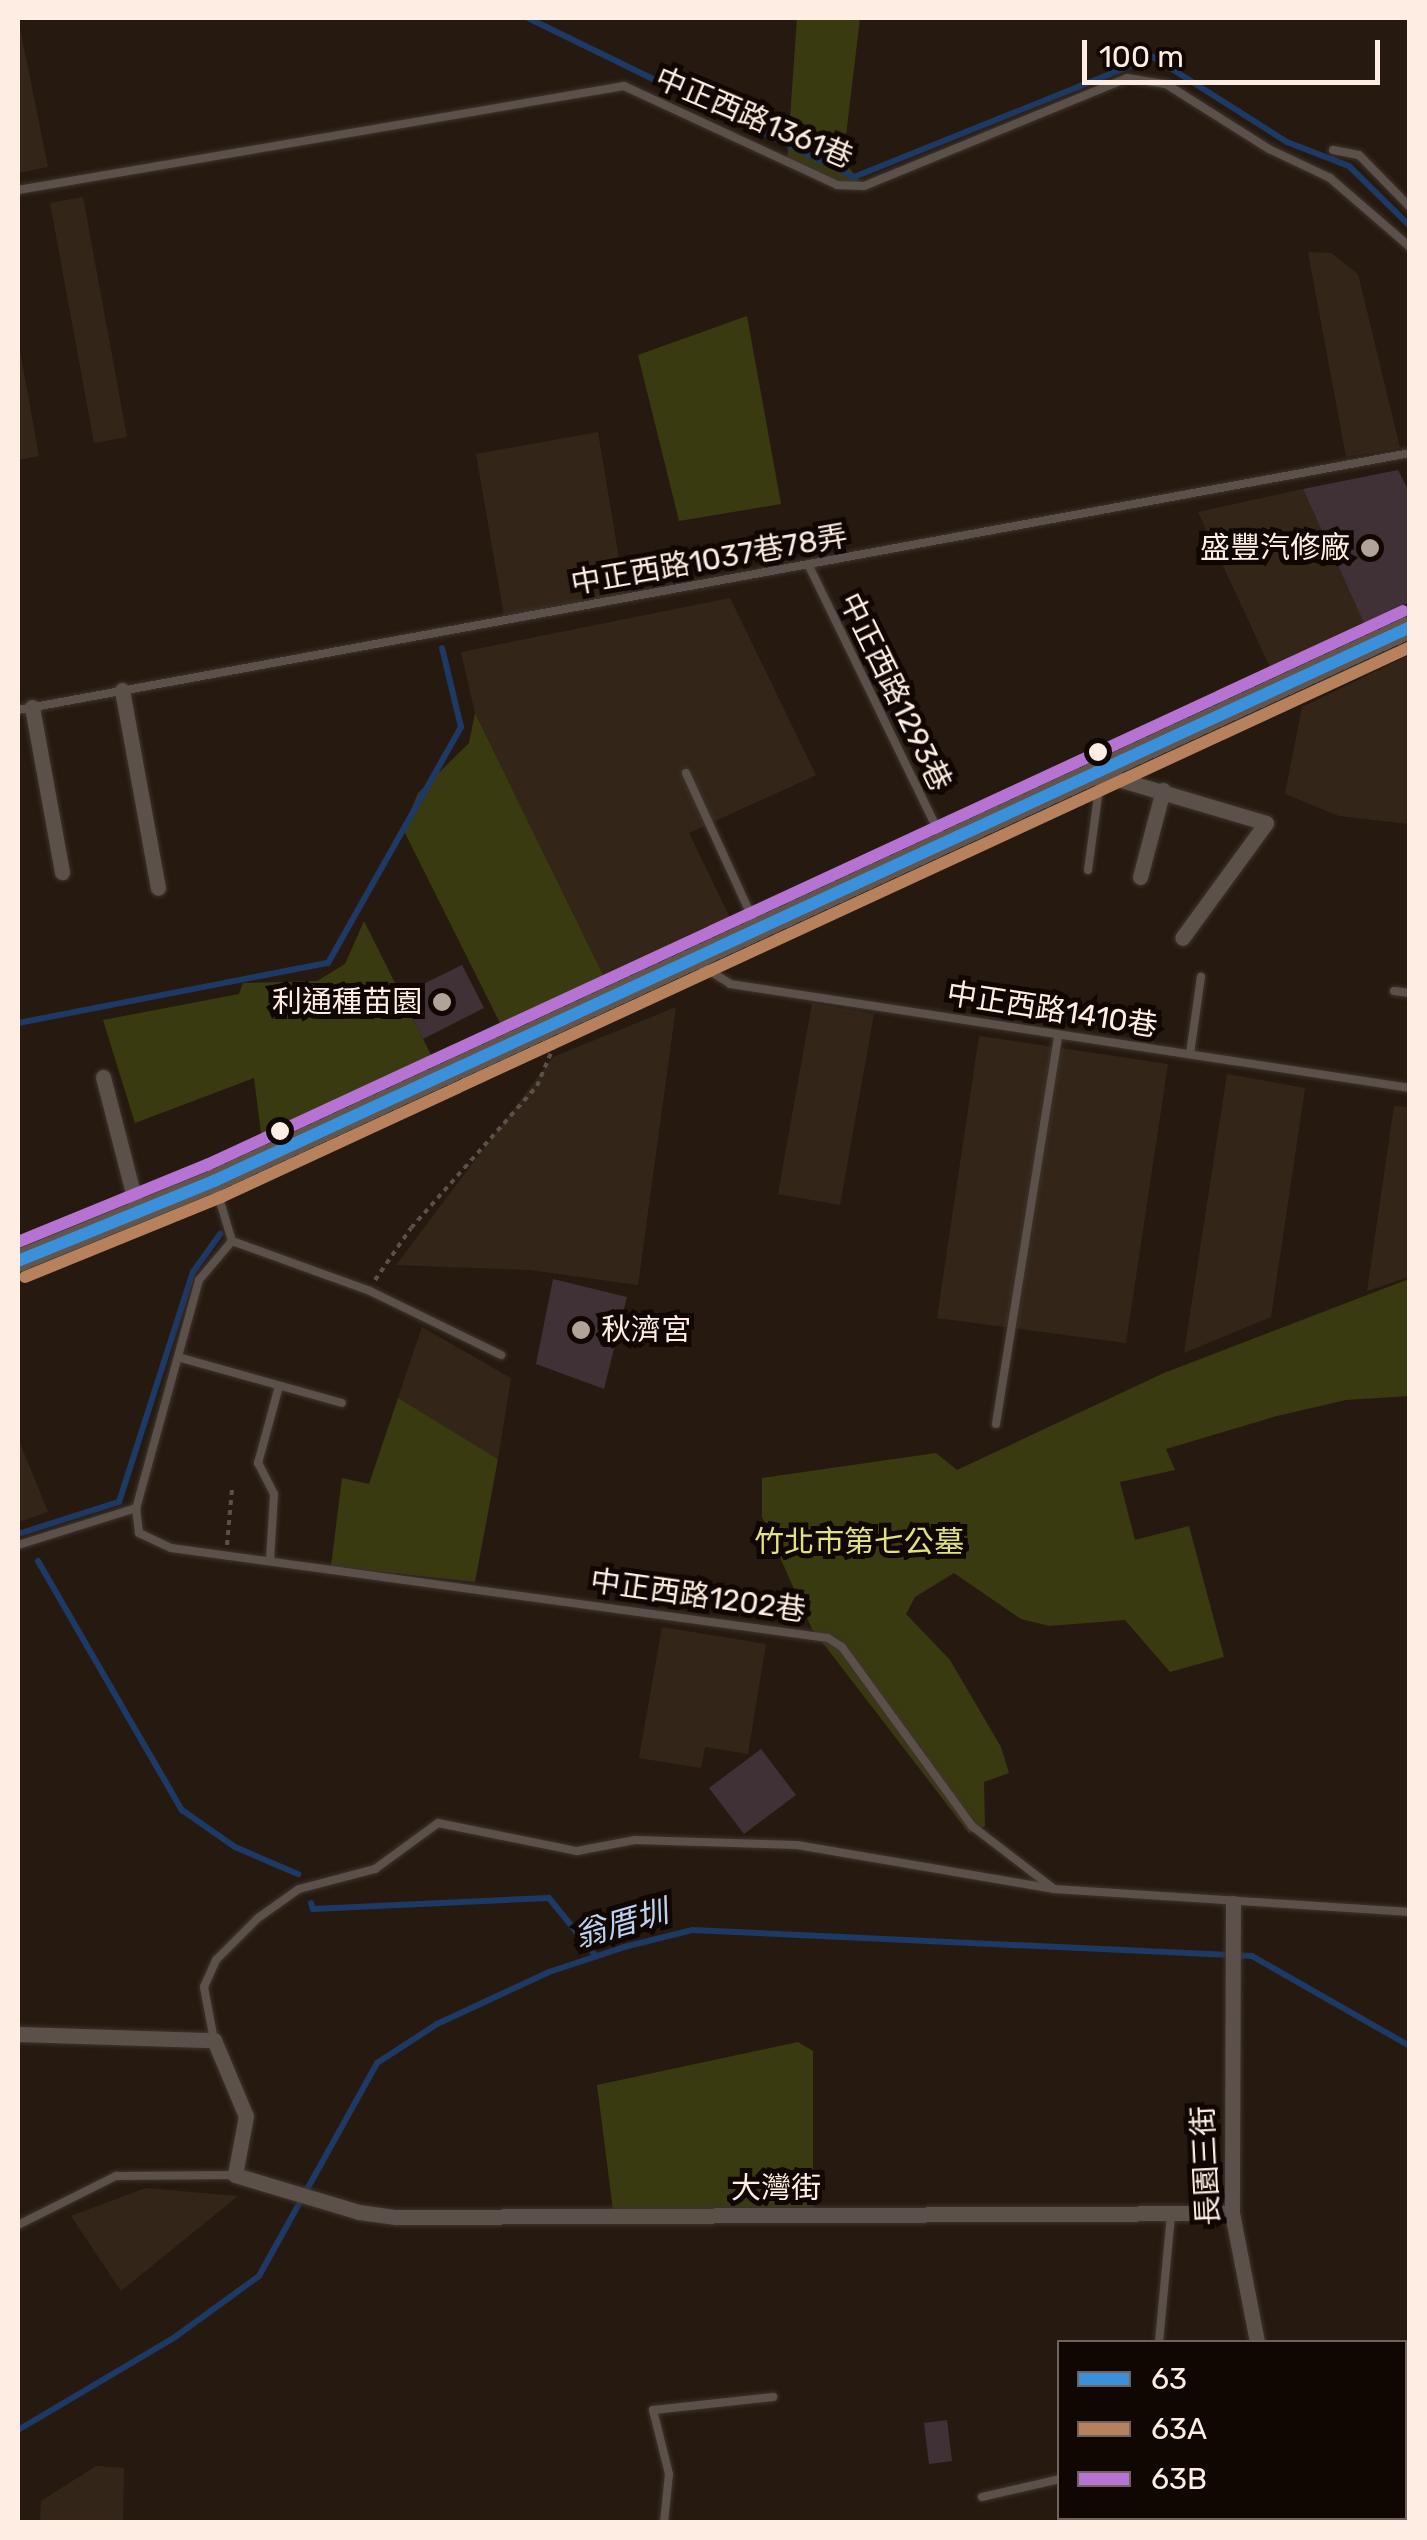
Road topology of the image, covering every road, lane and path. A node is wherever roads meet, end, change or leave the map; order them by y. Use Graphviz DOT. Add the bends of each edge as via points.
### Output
graph roads {
  1 [pos="1333,150"];
  2 [pos="18,190"];
  3 [pos="1410,207"];
  4 [pos="1410,247"];
  5 [pos="1410,453"];
  6 [pos="808,564"];
  7 [pos="1410,626"];
  8 [pos="122,690"];
  9 [pos="25,708"];
  10 [pos="686,773"];
  11 [pos="1101,774"];
  12 [pos="1162,790"];
  13 [pos="942,840"];
  14 [pos="1088,870"];
  15 [pos="62,872"];
  16 [pos="1140,877"];
  17 [pos="158,888"];
  18 [pos="757,928"];
  19 [pos="1182,938"];
  20 [pos="694,960"];
  21 [pos="1201,976"];
  22 [pos="1394,991"];
  23 [pos="1410,992"];
  24 [pos="558,1019"];
  25 [pos="1058,1034"];
  26 [pos="1190,1054"];
  27 [pos="104,1077"];
  28 [pos="1410,1088"];
  29 [pos="214,1181"];
  30 [pos="138,1212"];
  31 [pos="232,1240"];
  32 [pos="18,1261"];
  33 [pos="370,1290"];
  34 [pos="500,1355"];
  35 [pos="181,1358"];
  36 [pos="280,1386"];
  37 [pos="342,1403"];
  38 [pos="996,1424"];
  39 [pos="232,1489"];
  40 [pos="136,1508"];
  41 [pos="18,1545"];
  42 [pos="226,1554"];
  43 [pos="270,1560"];
  44 [pos="1054,1889"];
  45 [pos="1233,1903"];
  46 [pos="1410,1912"];
  47 [pos="18,2034"];
  48 [pos="214,2040"];
  49 [pos="235,2176"];
  50 [pos="1232,2213"];
  51 [pos="1172,2214"];
  52 [pos="18,2225"];
  53 [pos="1160,2340"];
  54 [pos="1257,2340"];
  55 [pos="774,2397"];
  56 [pos="1057,2480"];
  57 [pos="982,2498"];
  58 [pos="664,2522"];
  1 -- 3 [label="lane" via="1359,155"];
  2 -- 4 [label="lane, 中正西路1361巷" via="624,86 838,185 864,186 1128,78 1166,84 1269,149 1330,178"];
  5 -- 6 [label="lane, 中正西路1037巷78弄"];
  6 -- 8 [label="lane, 中正西路1037巷78弄"];
  6 -- 13 [label="lane, 中正西路1293巷"];
  7 -- 11 [label="main road"];
  8 -- 9 [label="lane, 中正西路1037巷78弄"];
  8 -- 17 [label="street"];
  9 -- 15 [label="street"];
  10 -- 18 [label="lane"];
  11 -- 12 [label="street"];
  11 -- 13 [label="main road"];
  11 -- 14 [label="lane"];
  12 -- 16 [label="street"];
  12 -- 19 [label="street" via="1266,823"];
  13 -- 18 [label="main road"];
  18 -- 20 [label="main road"];
  20 -- 24 [label="main road"];
  20 -- 25 [label="lane, 中正西路1410巷" via="730,984"];
  21 -- 26 [label="lane"];
  22 -- 23 [label="lane"];
  24 -- 29 [label="main road"];
  24 -- 33 [label="path" via="537,1086 410,1228"];
  25 -- 26 [label="lane, 中正西路1410巷"];
  25 -- 38 [label="lane"];
  26 -- 28 [label="lane, 中正西路1410巷"];
  27 -- 30 [label="street"];
  29 -- 30 [label="main road"];
  29 -- 31 [label="lane"];
  30 -- 32 [label="main road"];
  31 -- 33 [label="lane"];
  31 -- 35 [label="lane" via="199,1280"];
  33 -- 34 [label="lane"];
  35 -- 36 [label="lane"];
  35 -- 40 [label="lane"];
  36 -- 37 [label="lane"];
  36 -- 43 [label="lane" via="258,1464 274,1494"];
  39 -- 42 [label="path"];
  40 -- 41 [label="lane"];
  40 -- 42 [label="lane, 中正西路1202巷" via="138,1533 171,1548"];
  42 -- 43 [label="lane, 中正西路1202巷"];
  43 -- 44 [label="lane, 中正西路1202巷" via="828,1638 842,1648 972,1826"];
  44 -- 45 [label="lane"];
  44 -- 48 [label="lane" via="797,1845 636,1840 577,1850 438,1823 375,1869 300,1889 258,1918 216,1960 204,1987"];
  45 -- 46 [label="lane"];
  45 -- 50 [label="street, 長園三街"];
  47 -- 48 [label="street"];
  48 -- 49 [label="street" via="246,2116"];
  49 -- 51 [label="street, 大灣街" via="396,2217"];
  49 -- 52 [label="lane" via="116,2176"];
  50 -- 51 [label="street, 大灣街"];
  50 -- 54 [label="street, 長園三街"];
  51 -- 53 [label="lane"];
  55 -- 58 [label="lane" via="653,2410 669,2474"];
  56 -- 57 [label="lane"];
}
